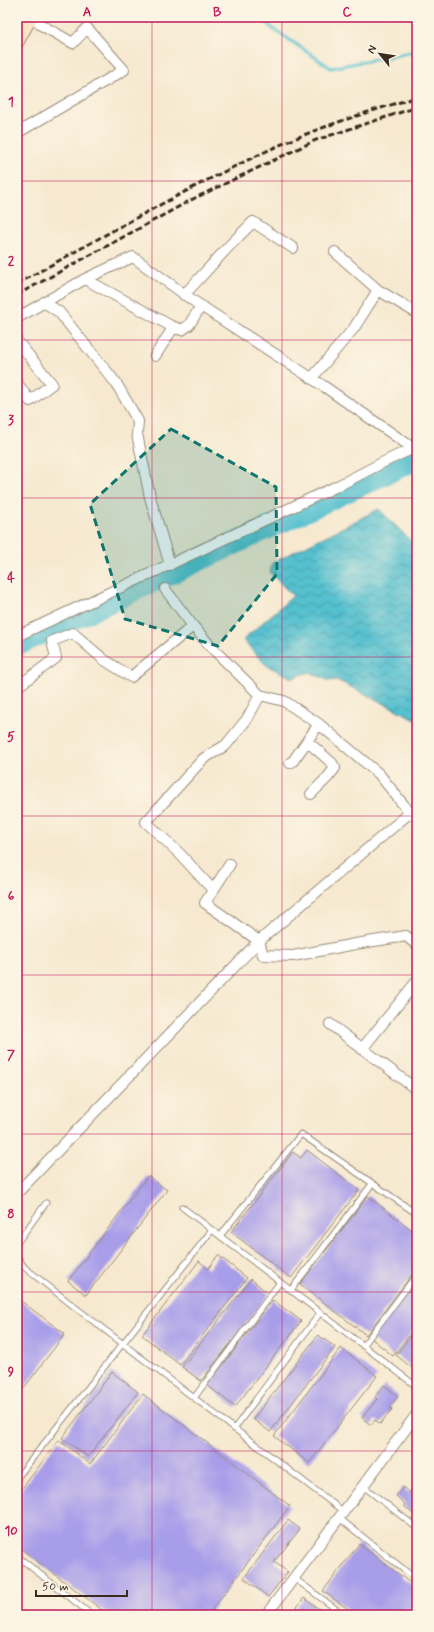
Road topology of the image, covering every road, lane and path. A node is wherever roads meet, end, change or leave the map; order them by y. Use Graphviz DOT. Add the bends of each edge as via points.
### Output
graph roads {
  1 [pos="30,17"];
  2 [pos="34,17"];
  3 [pos="17,41"];
  4 [pos="17,132"];
  5 [pos="293,248"];
  6 [pos="334,252"];
  7 [pos="85,279"];
  8 [pos="378,290"];
  9 [pos="184,294"];
  10 [pos="44,302"];
  11 [pos="201,306"];
  12 [pos="417,313"];
  13 [pos="17,318"];
  14 [pos="171,326"];
  15 [pos="17,341"];
  16 [pos="155,356"];
  17 [pos="312,378"];
  18 [pos="17,383"];
  19 [pos="416,449"];
  20 [pos="170,565"];
  21 [pos="165,589"];
  22 [pos="193,626"];
  23 [pos="17,636"];
  24 [pos="17,687"];
  25 [pos="260,695"];
  26 [pos="319,724"];
  27 [pos="307,740"];
  28 [pos="290,764"];
  29 [pos="311,794"];
  30 [pos="414,811"];
  31 [pos="230,864"];
  32 [pos="213,890"];
  33 [pos="259,941"];
  34 [pos="417,945"];
  35 [pos="417,981"];
  36 [pos="330,1024"];
  37 [pos="362,1049"];
  38 [pos="417,1090"];
  39 [pos="372,1184"];
  40 [pos="17,1193"];
  41 [pos="46,1203"];
  42 [pos="182,1207"];
  43 [pos="417,1214"];
  44 [pos="212,1230"];
  45 [pos="220,1236"];
  46 [pos="17,1243"];
  47 [pos="17,1256"];
  48 [pos="417,1274"];
  49 [pos="280,1282"];
  50 [pos="291,1290"];
  51 [pos="320,1313"];
  52 [pos="122,1344"];
  53 [pos="363,1346"];
  54 [pos="416,1386"];
  55 [pos="194,1398"];
  56 [pos="417,1414"];
  57 [pos="234,1429"];
  58 [pos="17,1478"];
  59 [pos="363,1486"];
  60 [pos="341,1515"];
  61 [pos="417,1528"];
  62 [pos="17,1556"];
  63 [pos="294,1578"];
  64 [pos="417,1580"];
  65 [pos="92,1615"];
  66 [pos="266,1615"];
  67 [pos="344,1615"];
  1 -- 3 [label="street"];
  2 -- 4 [label="street" via="41,25 73,43 86,28 124,70"];
  5 -- 9 [label="street" via="253,222"];
  6 -- 8 [label="street"];
  7 -- 9 [label="street" via="133,257"];
  7 -- 10 [label="street"];
  7 -- 14 [label="street"];
  8 -- 12 [label="street"];
  8 -- 17 [label="street" via="354,328"];
  9 -- 11 [label="street"];
  10 -- 13 [label="street"];
  10 -- 20 [label="street" via="59,312 111,378 138,421 137,434 150,497"];
  11 -- 14 [label="street" via="189,325 182,330"];
  11 -- 17 [label="street"];
  14 -- 16 [label="street" via="173,328"];
  15 -- 18 [label="street" via="52,384 30,401"];
  17 -- 19 [label="street"];
  19 -- 20 [label="street"];
  20 -- 23 [label="street"];
  21 -- 22 [label="street"];
  22 -- 24 [label="street" via="131,677 73,633 52,641 56,658"];
  22 -- 25 [label="street"];
  25 -- 26 [label="street" via="284,701"];
  25 -- 32 [label="street" via="247,719 226,745 203,759 146,822"];
  26 -- 27 [label="street"];
  26 -- 30 [label="street" via="379,774"];
  27 -- 28 [label="street"];
  27 -- 29 [label="street" via="335,768"];
  30 -- 33 [label="street"];
  31 -- 32 [label="street"];
  32 -- 33 [label="street" via="205,903"];
  33 -- 34 [label="street" via="263,955 293,956 406,936"];
  33 -- 40 [label="street"];
  35 -- 37 [label="street"];
  36 -- 37 [label="street"];
  37 -- 38 [label="street"];
  39 -- 43 [label="lane"];
  39 -- 45 [label="lane" via="301,1134"];
  39 -- 50 [label="lane"];
  41 -- 46 [label="lane"];
  42 -- 44 [label="lane"];
  44 -- 45 [label="lane"];
  44 -- 52 [label="lane"];
  45 -- 49 [label="lane"];
  47 -- 52 [label="lane" via="24,1267"];
  48 -- 53 [label="lane"];
  49 -- 50 [label="lane"];
  49 -- 55 [label="lane"];
  50 -- 51 [label="lane"];
  51 -- 53 [label="lane"];
  51 -- 57 [label="lane"];
  52 -- 55 [label="lane"];
  52 -- 58 [label="lane"];
  53 -- 54 [label="lane"];
  55 -- 57 [label="lane"];
  56 -- 59 [label="street"];
  57 -- 60 [label="lane"];
  59 -- 60 [label="street"];
  59 -- 61 [label="lane"];
  60 -- 63 [label="street"];
  60 -- 64 [label="lane"];
  62 -- 65 [label="lane"];
  63 -- 66 [label="street"];
  63 -- 67 [label="lane"];
}
